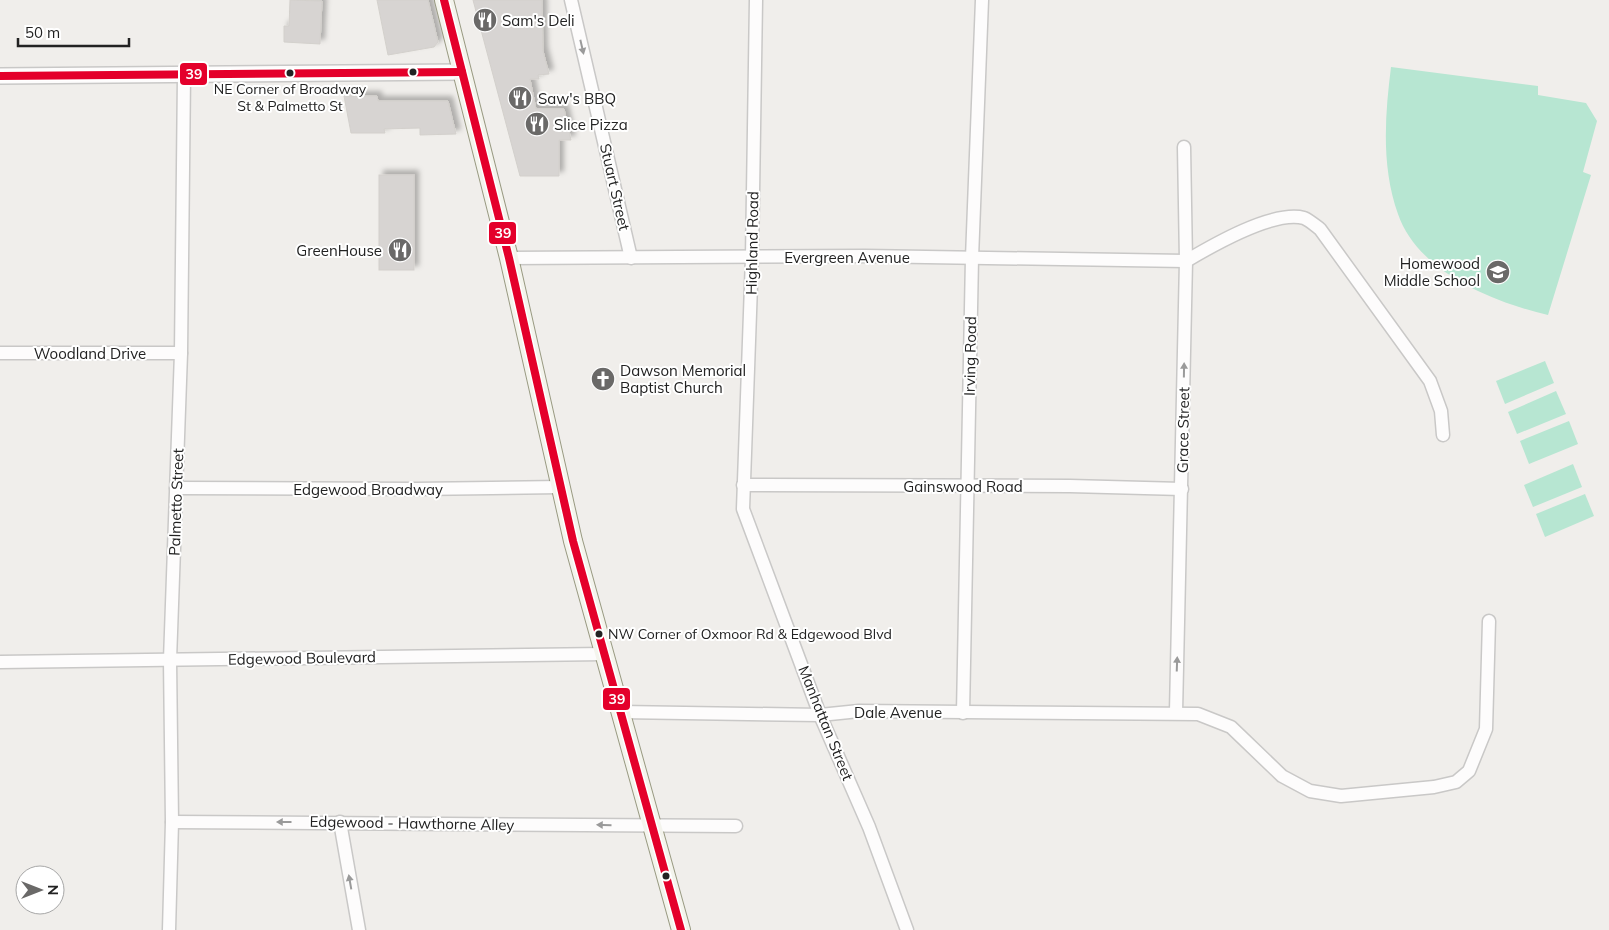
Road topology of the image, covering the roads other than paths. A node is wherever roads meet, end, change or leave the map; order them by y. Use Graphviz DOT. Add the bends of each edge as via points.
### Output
graph roads {
  1 [pos="444,0"];
  2 [pos="570,0"];
  3 [pos="756,0"];
  4 [pos="982,0"];
  5 [pos="462,72"];
  6 [pos="184,75"];
  7 [pos="0,76"];
  8 [pos="1184,147"];
  9 [pos="752,257"];
  10 [pos="509,258"];
  11 [pos="631,258"];
  12 [pos="972,258"];
  13 [pos="1186,261"];
  14 [pos="0,353"];
  15 [pos="180,353"];
  16 [pos="1443,435"];
  17 [pos="743,486"];
  18 [pos="560,487"];
  19 [pos="966,487"];
  20 [pos="176,488"];
  21 [pos="1182,488"];
  22 [pos="1489,621"];
  23 [pos="604,654"];
  24 [pos="170,660"];
  25 [pos="0,662"];
  26 [pos="621,712"];
  27 [pos="1176,712"];
  28 [pos="963,713"];
  29 [pos="820,714"];
  30 [pos="172,822"];
  31 [pos="340,822"];
  32 [pos="653,826"];
  33 [pos="736,826"];
  34 [pos="169,930"];
  35 [pos="359,930"];
  36 [pos="681,930"];
  37 [pos="907,930"];
  1 -- 5 [label="main road"];
  2 -- 11 [label="street, Stuart Street, one-way"];
  3 -- 9 [label="street, Highland Road"];
  4 -- 12 [label="street, Irving Road"];
  5 -- 6 [label="street"];
  5 -- 10 [label="main road"];
  6 -- 7 [label="street"];
  6 -- 15 [label="street, Palmetto Street"];
  8 -- 13 [label="street, Grace Street"];
  9 -- 11 [label="street, Evergreen Avenue"];
  9 -- 12 [label="street, Evergreen Avenue"];
  9 -- 17 [label="street, Highland Road"];
  10 -- 11 [label="street, Evergreen Avenue"];
  10 -- 18 [label="main road"];
  12 -- 13 [label="street, Evergreen Avenue"];
  12 -- 19 [label="street, Irving Road"];
  13 -- 16 [label="street" via="1225,238 1253,227 1286,218 1305,218 1320,229 1430,381 1441,411"];
  21 -- 13 [label="street, Grace Street, one-way"];
  14 -- 15 [label="street, Woodland Drive"];
  15 -- 20 [label="street, Palmetto Street"];
  17 -- 19 [label="street, Gainswood Road"];
  17 -- 29 [label="street, Manhattan Street" via="743,509"];
  18 -- 20 [label="street, Edgewood Broadway"];
  18 -- 23 [label="main road"];
  19 -- 21 [label="street, Gainswood Road"];
  19 -- 28 [label="street, Irving Road"];
  20 -- 24 [label="street, Palmetto Street"];
  27 -- 21 [label="street, Grace Street, one-way"];
  22 -- 27 [label="street, Dale Avenue" via="1486,729 1469,771 1456,782 1340,796 1310,791 1282,776 1230,727 1198,714"];
  23 -- 24 [label="street, Edgewood Boulevard"];
  23 -- 26 [label="main road"];
  24 -- 25 [label="street, Edgewood Boulevard"];
  24 -- 30 [label="street, Palmetto Street"];
  26 -- 29 [label="street, Dale Avenue"];
  26 -- 32 [label="main road"];
  27 -- 28 [label="street, Dale Avenue"];
  28 -- 29 [label="street, Dale Avenue" via="858,711"];
  29 -- 37 [label="street, Manhattan Street" via="869,827"];
  31 -- 30 [label="street, Edgewood - Hawthorne Alley, one-way"];
  30 -- 34 [label="street, Palmetto Street"];
  32 -- 31 [label="street, Edgewood - Hawthorne Alley, one-way"];
  35 -- 31 [label="street, one-way"];
  32 -- 33 [label="street, Edgewood - Hawthorne Alley"];
  32 -- 36 [label="main road"];
}
